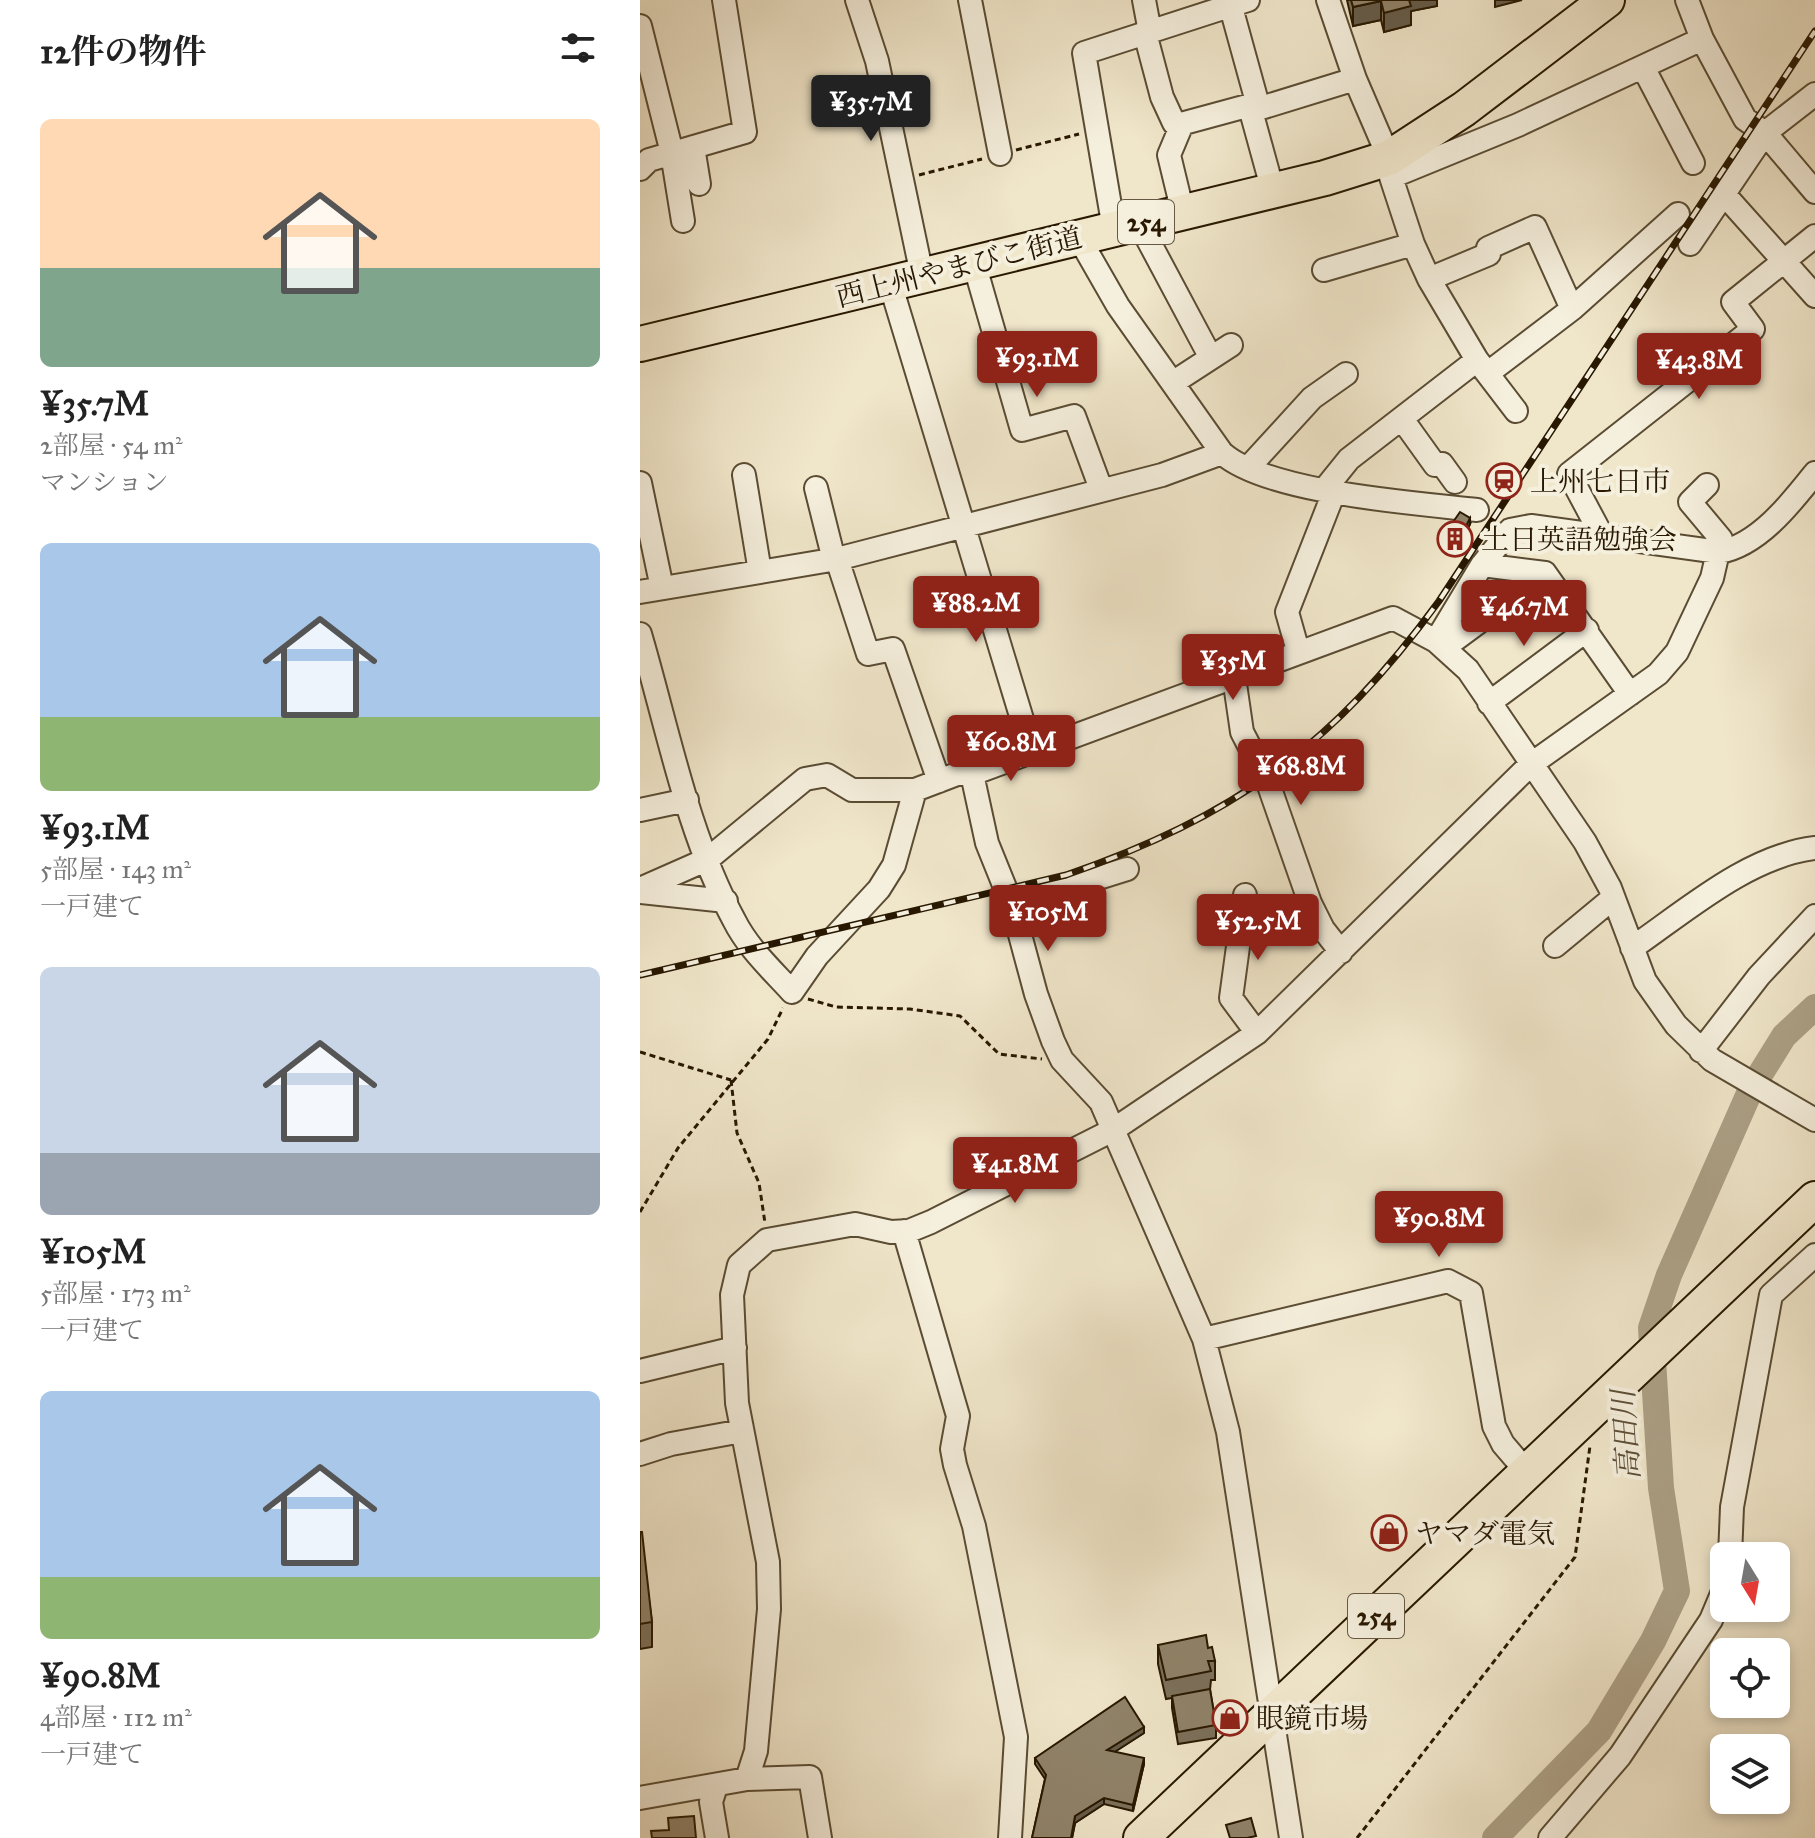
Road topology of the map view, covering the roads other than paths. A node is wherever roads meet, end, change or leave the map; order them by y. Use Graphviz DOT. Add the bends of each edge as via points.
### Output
graph roads {
  1 [pos="724,0"];
  2 [pos="857,0"];
  3 [pos="970,0"];
  4 [pos="1144,0"];
  5 [pos="1328,0"];
  6 [pos="1607,0"];
  7 [pos="1687,0"];
  8 [pos="1236,2"];
  9 [pos="640,26"];
  10 [pos="1148,32"];
  11 [pos="1702,39"];
  12 [pos="1644,69"];
  13 [pos="1355,79"];
  14 [pos="1815,94"];
  15 [pos="1258,106"];
  16 [pos="1182,124"];
  17 [pos="1765,133"];
  18 [pos="682,150"];
  19 [pos="1000,154"];
  20 [pos="1693,163"];
  21 [pos="1390,167"];
  22 [pos="640,169"];
  23 [pos="699,184"];
  24 [pos="1273,191"];
  25 [pos="1815,192"];
  26 [pos="1723,193"];
  27 [pos="1183,213"];
  28 [pos="1678,214"];
  29 [pos="683,221"];
  30 [pos="1126,226"];
  31 [pos="1815,236"];
  32 [pos="1079,238"];
  33 [pos="1413,244"];
  34 [pos="1690,244"];
  35 [pos="1786,261"];
  36 [pos="974,263"];
  37 [pos="1324,270"];
  38 [pos="906,279"];
  39 [pos="1429,279"];
  40 [pos="1815,296"];
  41 [pos="1572,309"];
  42 [pos="640,344"];
  43 [pos="1231,345"];
  44 [pos="1211,358"];
  45 [pos="1483,367"];
  46 [pos="1346,374"];
  47 [pos="1174,382"];
  48 [pos="1516,411"];
  49 [pos="1402,419"];
  50 [pos="1222,453"];
  51 [pos="1248,468"];
  52 [pos="744,475"];
  53 [pos="1455,482"];
  54 [pos="640,483"];
  55 [pos="1707,485"];
  56 [pos="816,488"];
  57 [pos="1811,488"];
  58 [pos="1101,489"];
  59 [pos="1329,491"];
  60 [pos="1477,510"];
  61 [pos="964,526"];
  62 [pos="1601,534"];
  63 [pos="1719,552"];
  64 [pos="836,559"];
  65 [pos="1482,565"];
  66 [pos="760,572"];
  67 [pos="1545,573"];
  68 [pos="651,590"];
  69 [pos="1587,630"];
  70 [pos="640,634"];
  71 [pos="1441,644"];
  72 [pos="1298,651"];
  73 [pos="1234,677"];
  74 [pos="1630,694"];
  75 [pos="1489,703"];
  76 [pos="1031,749"];
  77 [pos="1530,765"];
  78 [pos="972,774"];
  79 [pos="939,781"];
  80 [pos="915,790"];
  81 [pos="687,800"];
  82 [pos="640,810"];
  83 [pos="1815,848"];
  84 [pos="708,859"];
  85 [pos="1127,869"];
  86 [pos="640,890"];
  87 [pos="1245,895"];
  88 [pos="1613,898"];
  89 [pos="726,901"];
  90 [pos="1012,905"];
  91 [pos="1815,916"];
  92 [pos="1555,946"];
  93 [pos="1632,948"];
  94 [pos="1341,952"];
  95 [pos="1257,1033"];
  96 [pos="1707,1056"];
  97 [pos="1815,1120"];
  98 [pos="1113,1130"];
  99 [pos="1812,1216"];
  100 [pos="904,1231"];
  101 [pos="1815,1255"];
  102 [pos="1204,1339"];
  103 [pos="735,1348"];
  104 [pos="640,1371"];
  105 [pos="742,1431"];
  106 [pos="640,1454"];
  107 [pos="1527,1472"];
  108 [pos="1731,1542"];
  109 [pos="1710,1621"];
  110 [pos="1275,1724"];
  111 [pos="747,1779"];
  112 [pos="716,1786"];
  113 [pos="640,1798"];
  114 [pos="717,1838"];
  115 [pos="820,1838"];
  116 [pos="1010,1838"];
  117 [pos="1141,1838"];
  118 [pos="1168,1838"];
  119 [pos="1291,1838"];
  120 [pos="1550,1838"];
  1 -- 18 [label="street" via="745,132"];
  2 -- 38 [label="street" via="877,61"];
  3 -- 19 [label="street"];
  4 -- 10 [label="street"];
  5 -- 13 [label="street"];
  6 -- 21 [label="highway, 西上州やまびこ街道 / 254"];
  7 -- 11 [label="street"];
  8 -- 10 [label="street"];
  8 -- 15 [label="street"];
  9 -- 18 [label="street"];
  10 -- 16 [label="street" via="1162,97 1174,123"];
  10 -- 30 [label="street" via="1084,53"];
  11 -- 12 [label="street"];
  11 -- 17 [label="street" via="1745,119"];
  12 -- 20 [label="street"];
  12 -- 21 [label="street"];
  13 -- 15 [label="street"];
  13 -- 21 [label="street"];
  14 -- 17 [label="street"];
  15 -- 16 [label="street"];
  15 -- 24 [label="street" via="1251,111"];
  16 -- 27 [label="street" via="1169,155"];
  17 -- 25 [label="street"];
  17 -- 26 [label="street"];
  18 -- 22 [label="street" via="649,160"];
  18 -- 23 [label="street"];
  18 -- 29 [label="street"];
  21 -- 24 [label="highway, 西上州やまびこ街道 / 254"];
  21 -- 33 [label="street"];
  24 -- 27 [label="highway, 西上州やまびこ街道 / 254"];
  26 -- 34 [label="street"];
  26 -- 35 [label="street"];
  27 -- 30 [label="highway, 西上州やまびこ街道 / 254"];
  28 -- 41 [label="street"];
  30 -- 32 [label="highway, 西上州やまびこ街道 / 254"];
  30 -- 44 [label="street"];
  31 -- 35 [label="street"];
  32 -- 36 [label="highway, 西上州やまびこ街道 / 254"];
  32 -- 47 [label="street" via="1118,306"];
  33 -- 37 [label="street"];
  33 -- 39 [label="street"];
  35 -- 40 [label="street"];
  35 -- 62 [label="street" via="1733,302 1753,329 1569,474"];
  36 -- 38 [label="highway, 西上州やまびこ街道 / 254"];
  36 -- 58 [label="street" via="1022,430 1074,416"];
  38 -- 42 [label="highway, 西上州やまびこ街道 / 254"];
  38 -- 61 [label="street"];
  39 -- 41 [label="street" via="1535,227"];
  39 -- 45 [label="street"];
  41 -- 45 [label="street"];
  43 -- 44 [label="street"];
  44 -- 47 [label="street"];
  45 -- 48 [label="street"];
  45 -- 49 [label="street"];
  46 -- 51 [label="street" via="1312,398"];
  47 -- 50 [label="street"];
  49 -- 53 [label="street" via="1435,465 1442,464"];
  49 -- 59 [label="street" via="1349,459"];
  50 -- 51 [label="street"];
  50 -- 58 [label="street"];
  51 -- 59 [label="street"];
  52 -- 66 [label="street"];
  54 -- 68 [label="street"];
  55 -- 63 [label="street" via="1690,502 1721,539"];
  56 -- 64 [label="street"];
  57 -- 63 [label="street" via="1736,550"];
  58 -- 61 [label="street"];
  59 -- 60 [label="street"];
  59 -- 72 [label="street" via="1287,612"];
  61 -- 64 [label="street"];
  61 -- 76 [label="street"];
  62 -- 63 [label="street"];
  62 -- 65 [label="street" via="1531,526 1510,530"];
  63 -- 74 [label="street" via="1677,652"];
  64 -- 66 [label="street"];
  64 -- 79 [label="street" via="868,654 893,649"];
  65 -- 67 [label="street"];
  65 -- 71 [label="street"];
  66 -- 68 [label="street"];
  67 -- 69 [label="street"];
  67 -- 71 [label="street"];
  69 -- 74 [label="street"];
  69 -- 75 [label="street"];
  70 -- 81 [label="street"];
  71 -- 72 [label="street" via="1393,618"];
  71 -- 75 [label="street" via="1468,670"];
  72 -- 73 [label="street"];
  73 -- 76 [label="street"];
  73 -- 94 [label="street" via="1242,732 1267,780 1310,903"];
  74 -- 77 [label="street"];
  75 -- 77 [label="street"];
  76 -- 78 [label="street"];
  77 -- 88 [label="street" via="1585,842"];
  77 -- 94 [label="street"];
  78 -- 79 [label="street"];
  78 -- 90 [label="street" via="987,843"];
  79 -- 80 [label="street"];
  80 -- 84 [label="street" via="852,790 827,775 805,779"];
  80 -- 89 [label="street" via="894,865 792,992 752,949"];
  81 -- 82 [label="street"];
  81 -- 84 [label="street"];
  83 -- 93 [label="street" via="1796,850 1734,878"];
  84 -- 86 [label="street"];
  84 -- 89 [label="street"];
  85 -- 90 [label="street"];
  86 -- 89 [label="street"];
  87 -- 95 [label="street" via="1231,998"];
  88 -- 92 [label="street"];
  88 -- 93 [label="street"];
  90 -- 98 [label="street" via="1036,994 1062,1060 1101,1102"];
  91 -- 96 [label="street" via="1759,976"];
  93 -- 96 [label="street" via="1645,981 1676,1025"];
  94 -- 95 [label="street"];
  95 -- 98 [label="street"];
  96 -- 97 [label="street"];
  98 -- 100 [label="street"];
  98 -- 102 [label="street"];
  99 -- 107 [label="highway, 254"];
  99 -- 110 [label="highway, 254" via="1598,1434"];
  100 -- 103 [label="street" via="855,1224 767,1240 739,1265 732,1295"];
  100 -- 116 [label="street" via="958,1416 952,1449 974,1526 1016,1737"];
  101 -- 108 [label="street" via="1771,1295 1732,1507"];
  102 -- 107 [label="street" via="1448,1281 1471,1293 1494,1426"];
  102 -- 110 [label="street" via="1228,1432"];
  103 -- 104 [label="street"];
  103 -- 105 [label="street"];
  105 -- 106 [label="street"];
  105 -- 111 [label="street" via="768,1562 769,1609 757,1735"];
  107 -- 110 [label="highway, 254"];
  109 -- 120 [label="street" via="1620,1756"];
  110 -- 117 [label="highway, 254"];
  110 -- 118 [label="highway, 254"];
  110 -- 119 [label="street"];
  111 -- 112 [label="street"];
  111 -- 115 [label="street" via="810,1777"];
  112 -- 113 [label="street"];
  112 -- 114 [label="street" via="711,1802"];
}
